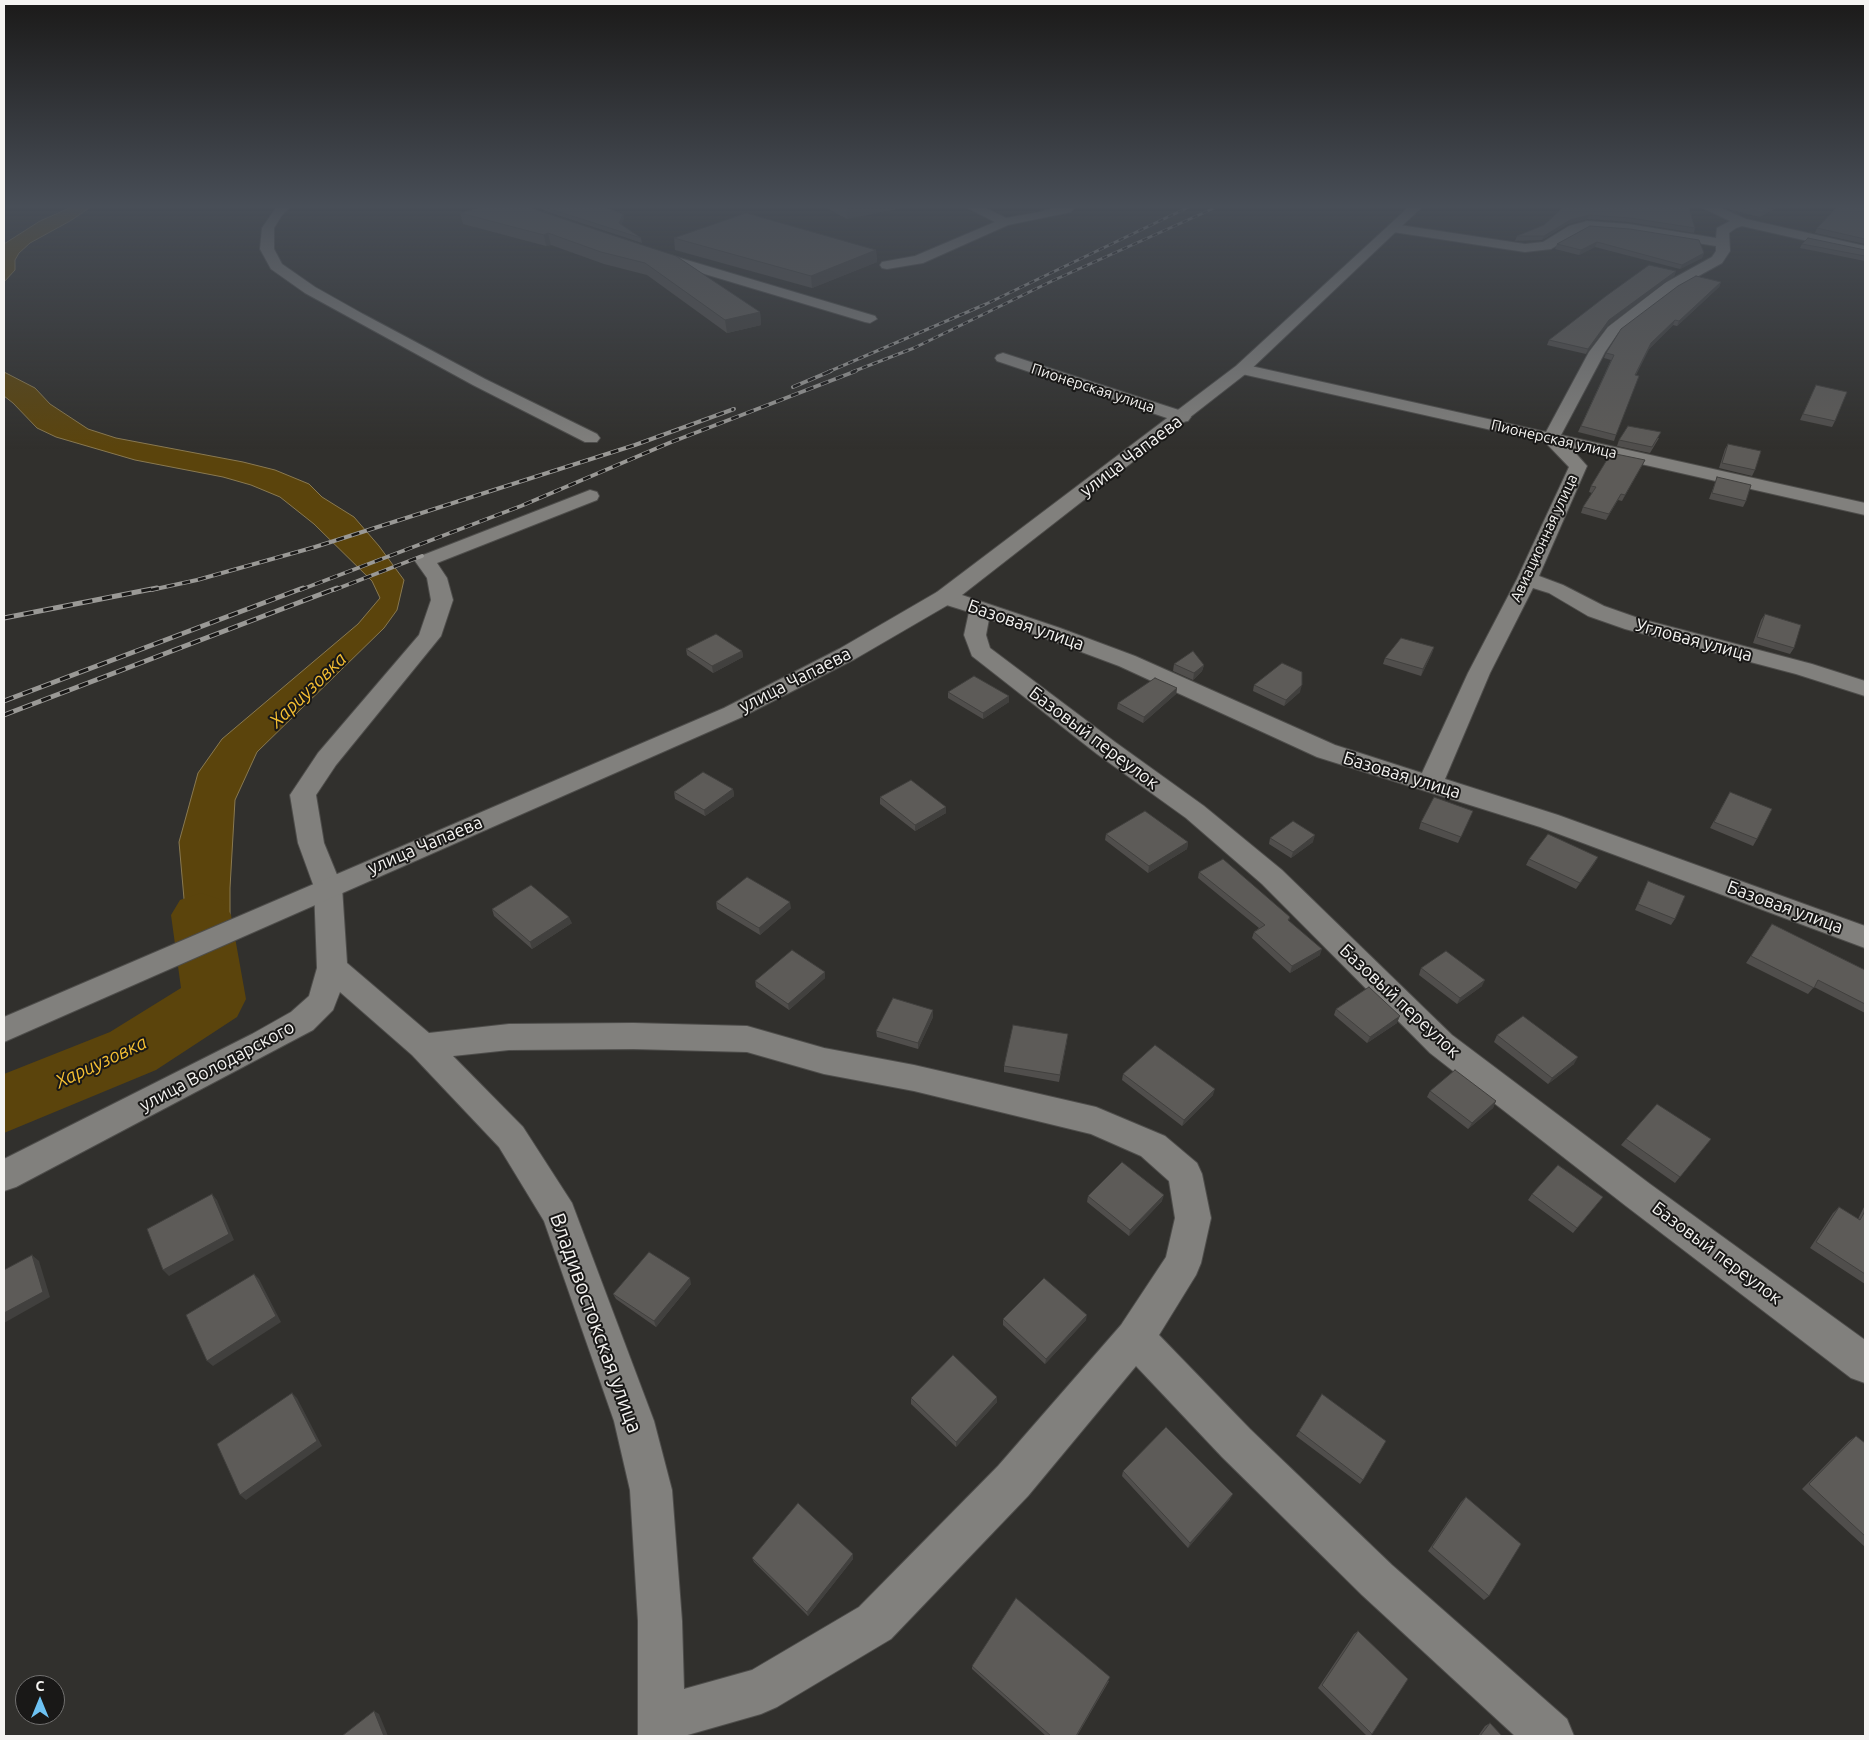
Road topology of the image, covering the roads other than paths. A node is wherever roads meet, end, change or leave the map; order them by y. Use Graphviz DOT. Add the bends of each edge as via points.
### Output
graph roads {
  1 [pos="305,286"];
  2 [pos="762,286"];
  3 [pos="1331,286"];
  4 [pos="1670,286"];
  5 [pos="870,319"];
  6 [pos="1003,358"];
  7 [pos="1242,369"];
  8 [pos="1182,417"];
  9 [pos="592,438"];
  10 [pos="1551,438"];
  11 [pos="590,496"];
  12 [pos="1865,509"];
  13 [pos="1526,579"];
  14 [pos="945,597"];
  15 [pos="980,610"];
  16 [pos="1865,689"];
  17 [pos="1430,784"];
  18 [pos="328,887"];
  19 [pos="1865,937"];
  20 [pos="332,968"];
  21 [pos="4,1030"];
  22 [pos="423,1046"];
  23 [pos="4,1176"];
  24 [pos="1135,1338"];
  25 [pos="1863,1359"];
  26 [pos="661,1728"];
  27 [pos="1550,1736"];
  1 -- 9 [label="street" via="479,382"];
  2 -- 5 [label="street"];
  3 -- 7 [label="street, улица Чапаева"];
  4 -- 10 [label="street" via="1613,330 1597,352"];
  6 -- 8 [label="street, Пионерская улица"];
  7 -- 8 [label="street, улица Чапаева"];
  7 -- 10 [label="street, Пионерская улица"];
  8 -- 14 [label="street, улица Чапаева"];
  10 -- 12 [label="street, Пионерская улица"];
  10 -- 13 [label="street, Авиационная улица" via="1578,466"];
  11 -- 18 [label="street, улица Володарского" via="425,561 437,578 442,600 430,636 327,759 303,794 311,843"];
  13 -- 16 [label="street, Угловая улица" via="1556,589 1596,611 1632,624 1804,669"];
  13 -- 17 [label="street, Авиационная улица" via="1479,673"];
  14 -- 15 [label="street, Базовая улица"];
  14 -- 18 [label="street, улица Чапаева" via="848,654 732,712"];
  15 -- 17 [label="street, Базовая улица" via="1127,661 1326,751"];
  15 -- 25 [label="street, Базовый переулок" via="975,635 980,651 1195,812 1265,871 1441,1044 1638,1195"];
  17 -- 19 [label="street, Базовая улица" via="1549,821"];
  18 -- 20 [label="street, улица Володарского"];
  18 -- 21 [label="street, улица Чапаева"];
  20 -- 22 [label="street, Владивостокская улица"];
  20 -- 23 [label="street, улица Володарского" via="322,1002 302,1021"];
  22 -- 24 [label="street" via="509,1037 747,1039 824,1061 914,1078 1096,1121 1153,1146 1185,1174 1193,1218 1183,1263"];
  22 -- 26 [label="street, Владивостокская улица" via="510,1137 559,1214 634,1421 651,1490 660,1621"];
  24 -- 26 [label="street" via="1013,1481 875,1623 761,1690"];
  24 -- 27 [label="street" via="1236,1443 1377,1580"];
}
